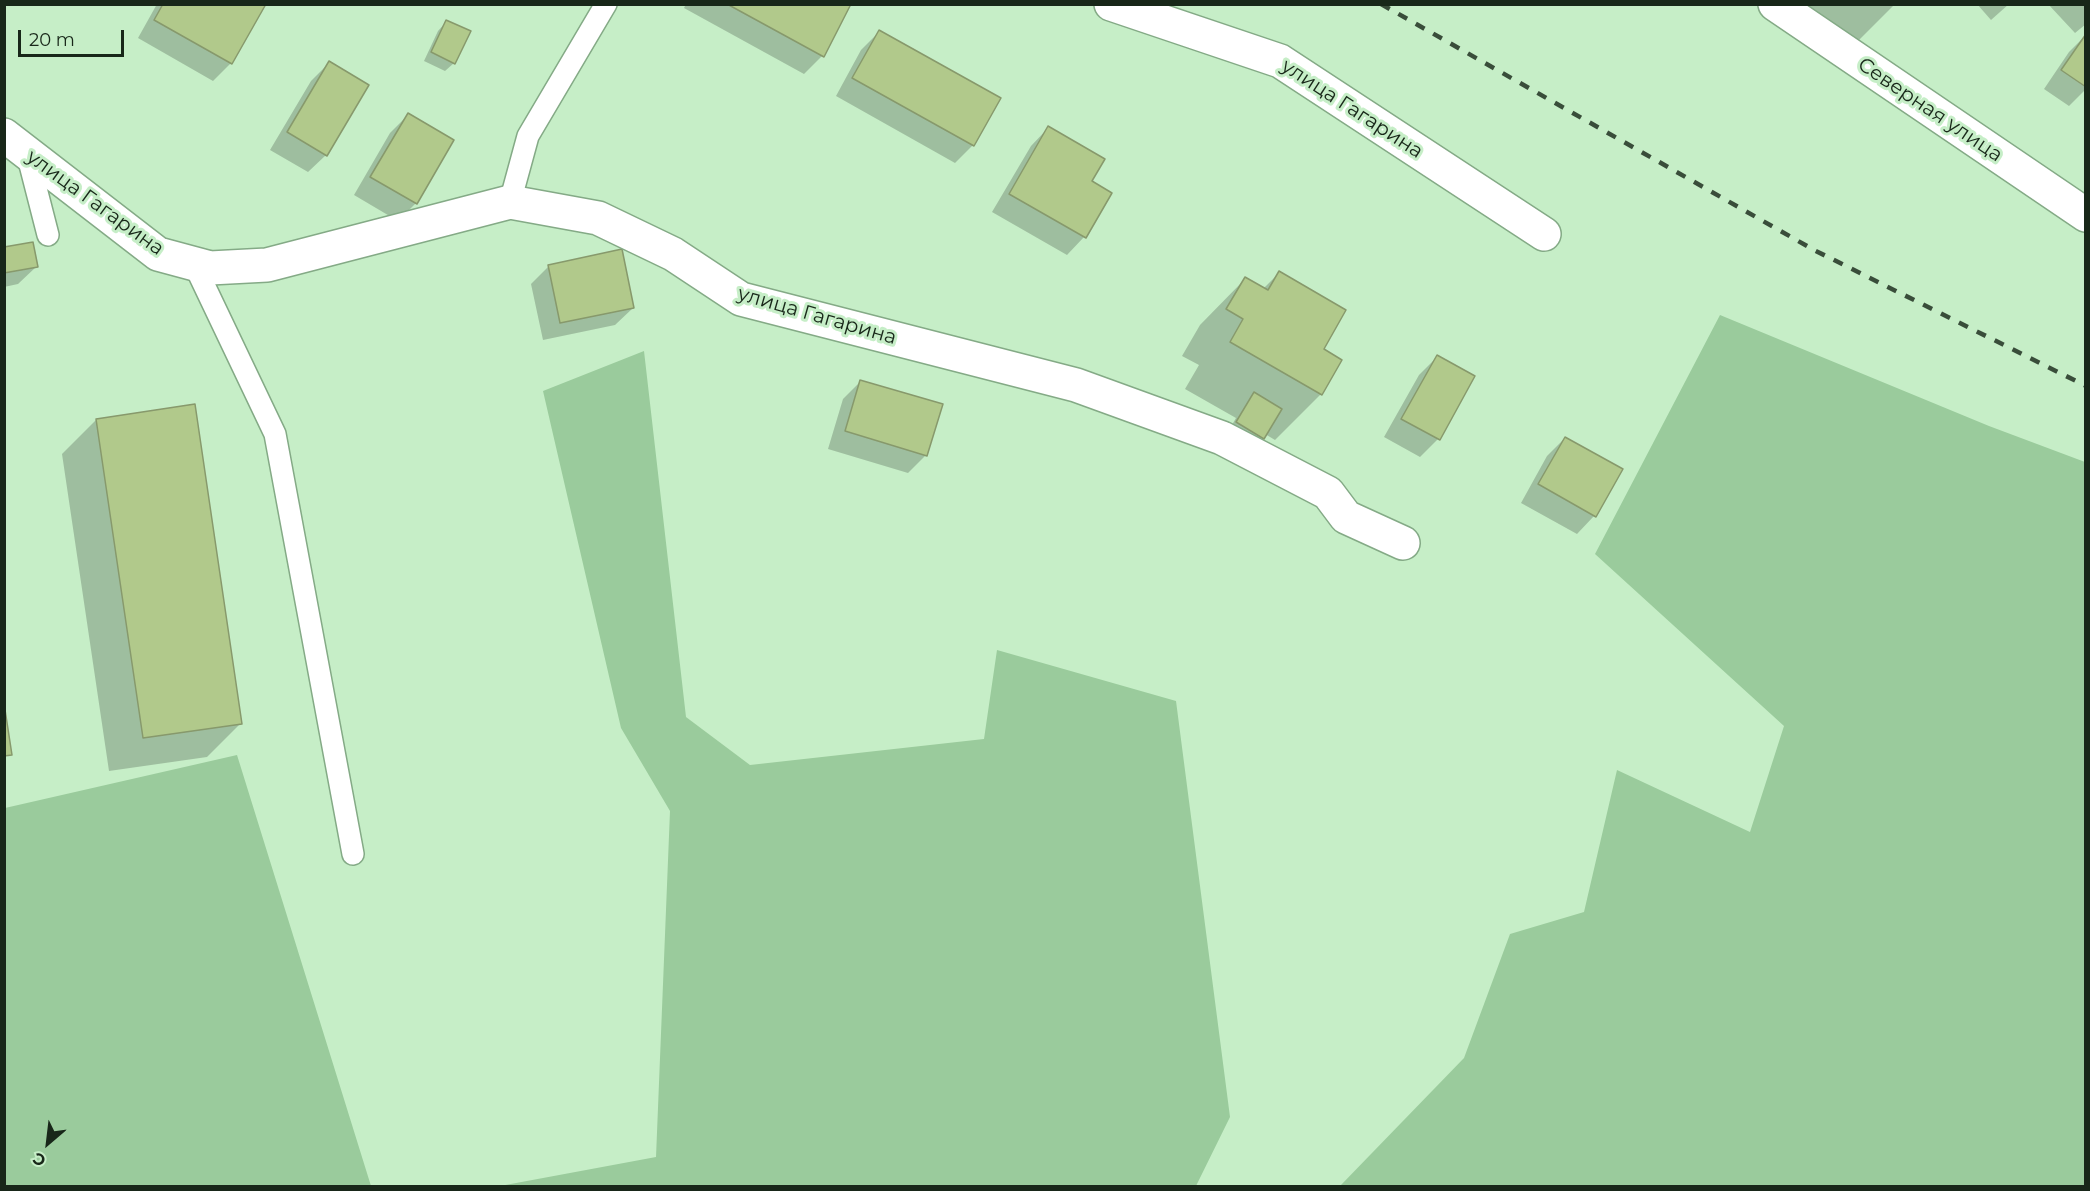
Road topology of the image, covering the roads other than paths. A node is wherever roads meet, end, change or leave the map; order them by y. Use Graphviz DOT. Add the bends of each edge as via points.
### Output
graph roads {
  1 [pos="606,4"];
  2 [pos="1111,4"];
  3 [pos="1775,4"];
  4 [pos="16,144"];
  5 [pos="510,202"];
  6 [pos="2085,215"];
  7 [pos="1544,234"];
  8 [pos="48,235"];
  9 [pos="194,264"];
  10 [pos="1403,543"];
  11 [pos="353,854"];
  1 -- 5 [label="lane" via="528,136"];
  2 -- 7 [label="street, улица Гагарина" via="1280,61"];
  3 -- 6 [label="street, Северная улица"];
  4 -- 8 [label="lane"];
  4 -- 9 [label="street, улица Гагарина" via="158,254"];
  5 -- 9 [label="street, улица Гагарина" via="267,265 210,268"];
  5 -- 10 [label="street, улица Гагарина" via="598,218 673,254 741,299 1076,385 1222,438 1328,493 1346,517"];
  9 -- 11 [label="lane" via="274,434"];
}
